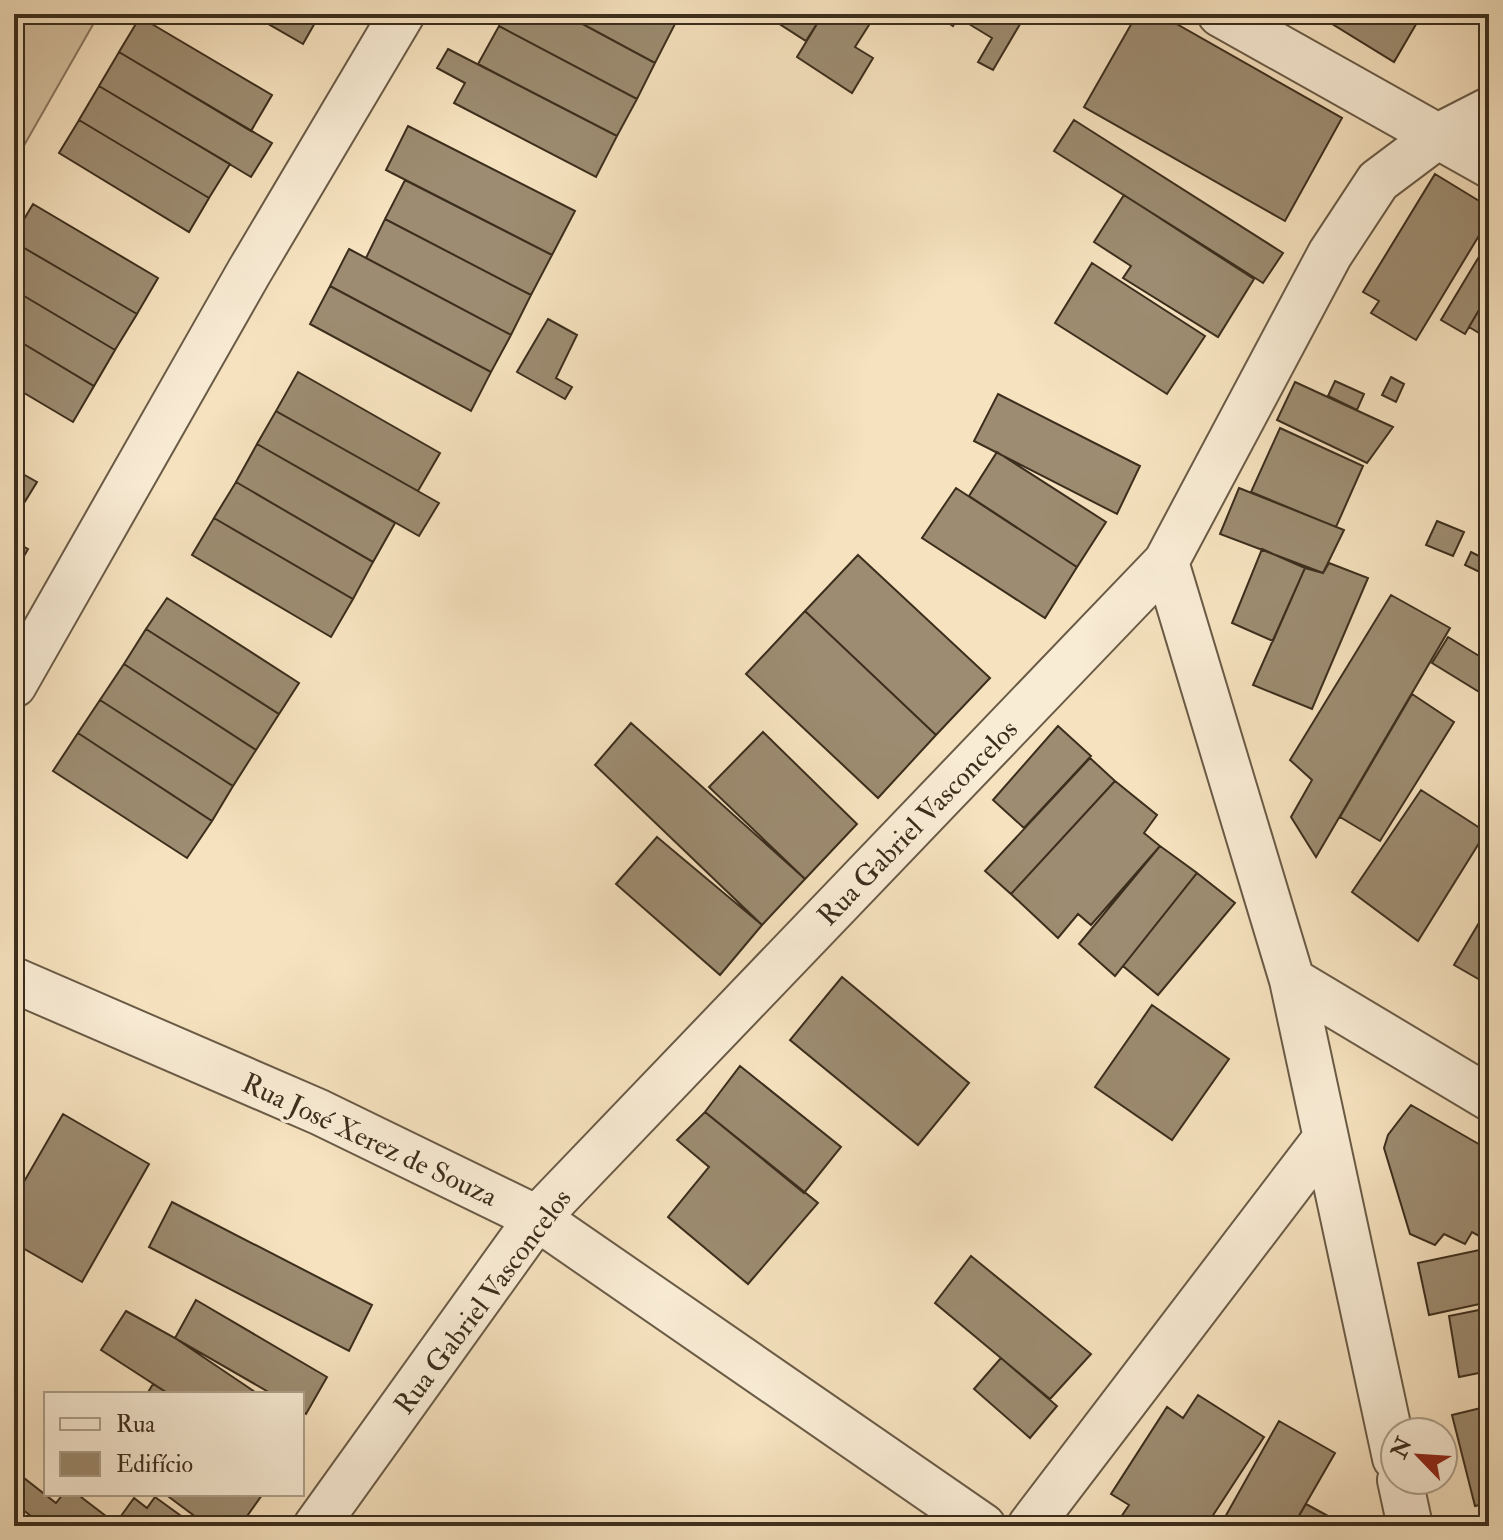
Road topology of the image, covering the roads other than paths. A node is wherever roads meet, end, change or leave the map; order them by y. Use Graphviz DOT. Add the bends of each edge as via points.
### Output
graph roads {
  1 [pos="402,14"];
  2 [pos="1220,14"];
  3 [pos="1489,110"];
  4 [pos="1438,136"];
  5 [pos="1489,165"];
  6 [pos="1166,562"];
  7 [pos="14,685"];
  8 [pos="14,980"];
  9 [pos="1292,980"];
  10 [pos="1489,1098"];
  11 [pos="1325,1139"];
  12 [pos="537,1218"];
  13 [pos="1386,1416"];
  14 [pos="1403,1496"];
  15 [pos="316,1526"];
  16 [pos="983,1526"];
  17 [pos="1030,1526"];
  18 [pos="1410,1526"];
  1 -- 7 [label="street"];
  2 -- 4 [label="street"];
  3 -- 4 [label="street, Rua Gabriel Vasconcelos"];
  4 -- 5 [label="street"];
  4 -- 6 [label="street, Rua Gabriel Vasconcelos" via="1378,181 1330,254"];
  6 -- 9 [label="street"];
  6 -- 12 [label="street, Rua Gabriel Vasconcelos"];
  8 -- 12 [label="street, Rua José Xerez de Souza" via="319,1112"];
  9 -- 10 [label="street"];
  9 -- 11 [label="street"];
  11 -- 13 [label="street"];
  11 -- 17 [label="street"];
  12 -- 15 [label="street, Rua Gabriel Vasconcelos"];
  12 -- 16 [label="street, Rua José Xerez de Souza"];
  14 -- 18 [label="street"];
}
